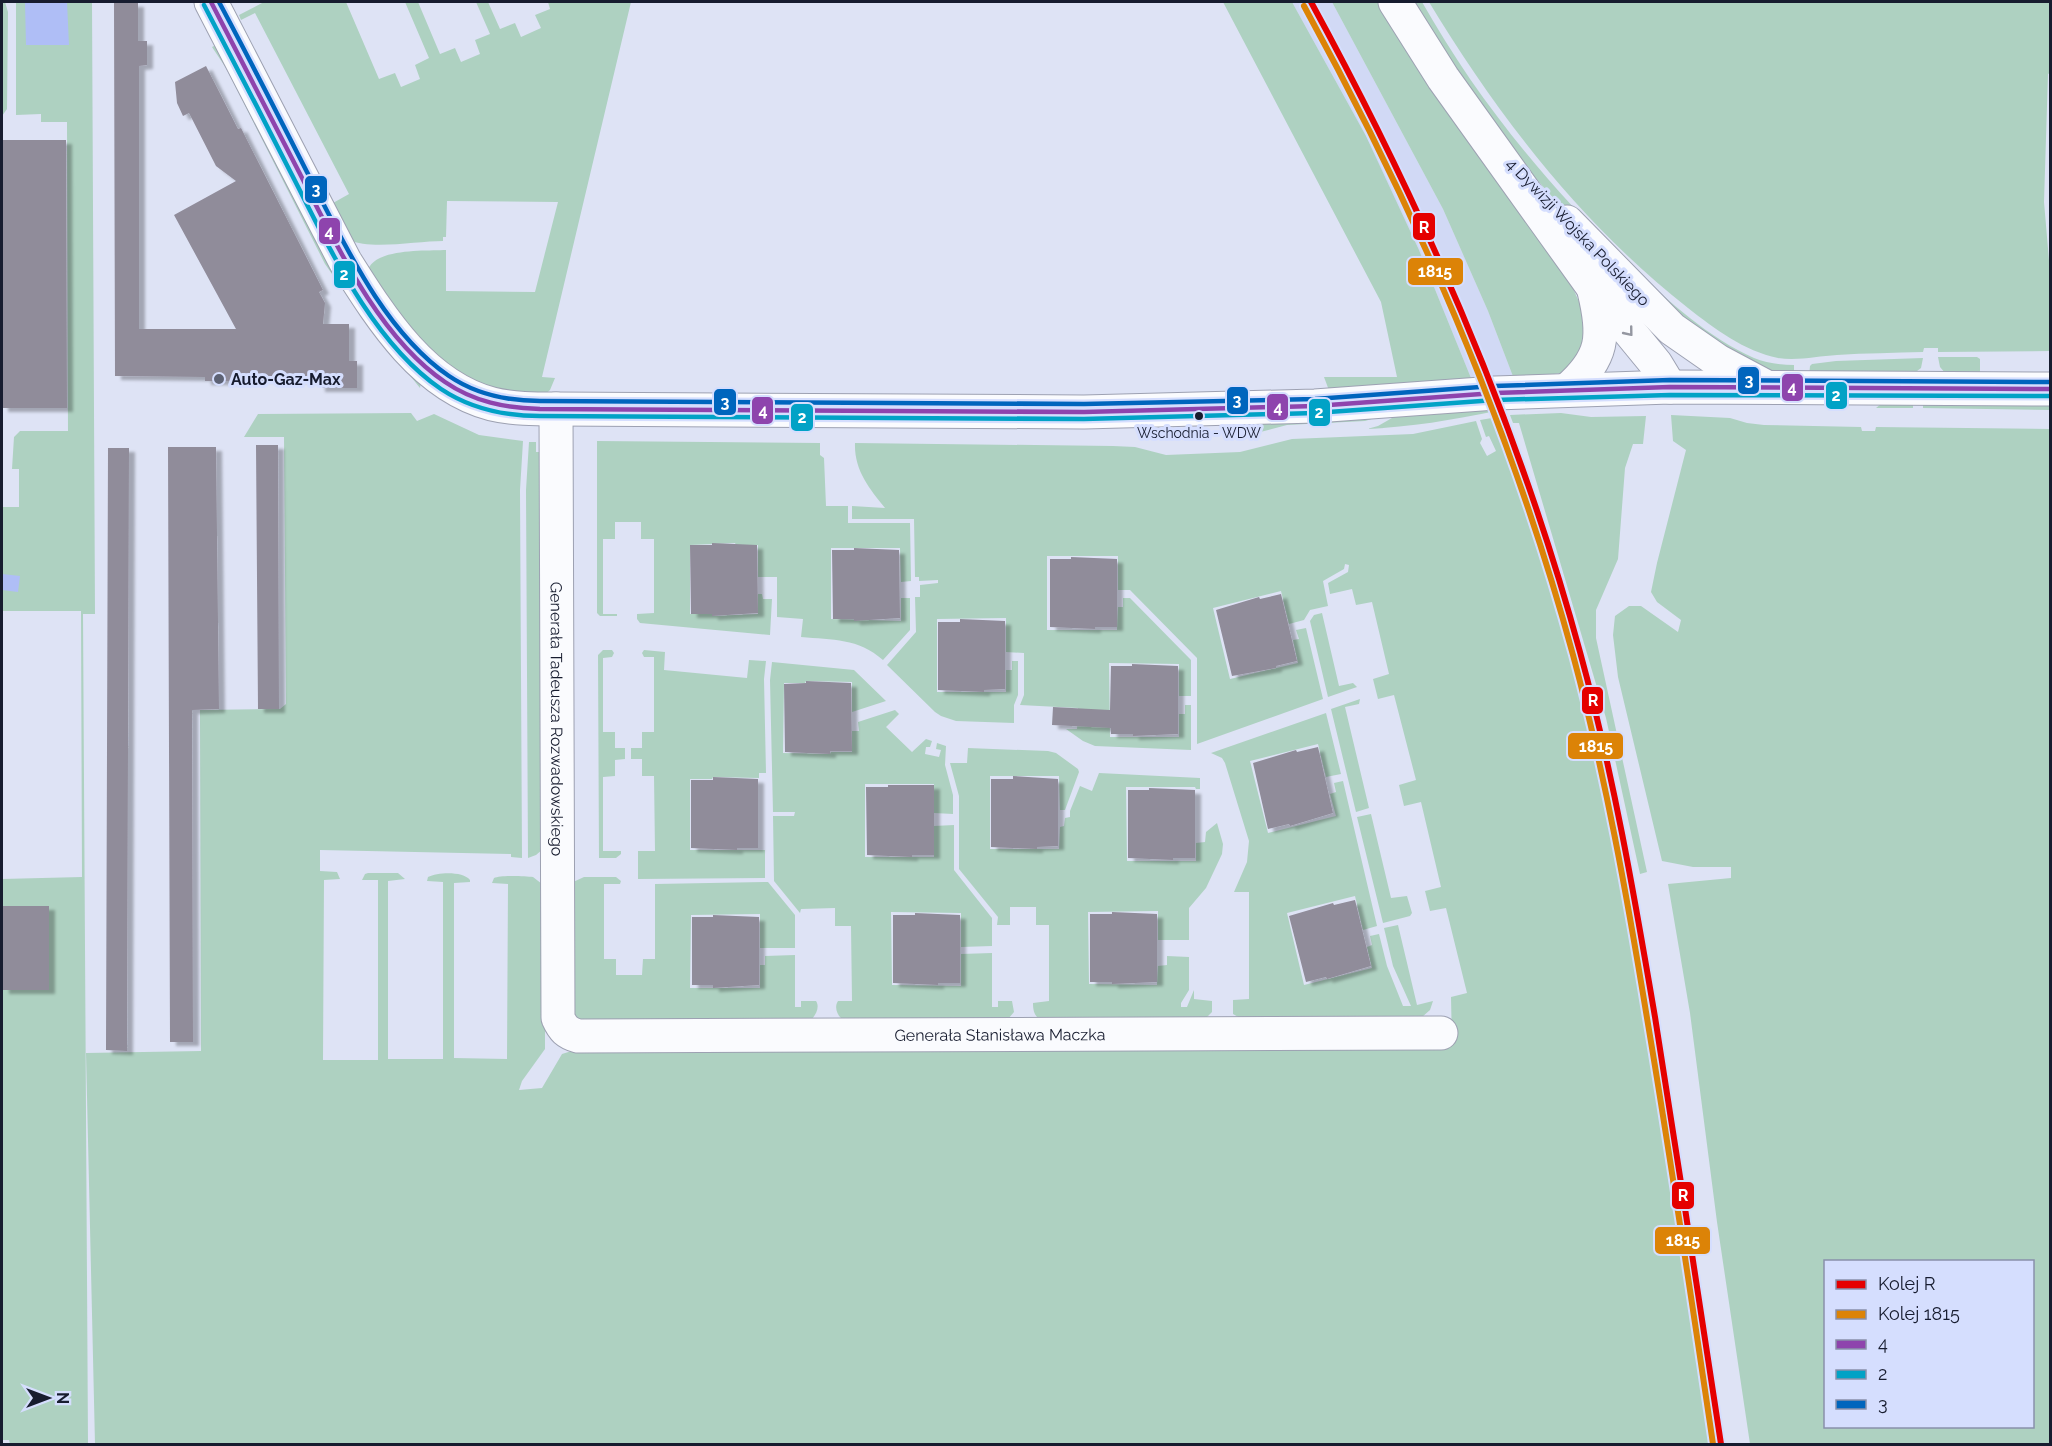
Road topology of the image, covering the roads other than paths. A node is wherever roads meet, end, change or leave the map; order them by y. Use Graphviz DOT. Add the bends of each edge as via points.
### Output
graph roads {
  1 [pos="211,2"];
  2 [pos="1395,2"];
  3 [pos="1484,135"];
  4 [pos="1592,286"];
  5 [pos="1671,329"];
  6 [pos="1670,387"];
  7 [pos="1768,387"];
  8 [pos="2050,389"];
  9 [pos="1568,390"];
  10 [pos="556,409"];
  11 [pos="562,1027"];
  12 [pos="1441,1033"];
  1 -- 10 [label="street" via="345,261 405,345 433,373 473,398 516,408"];
  2 -- 3 [label="street, 4 Dywizji Wojska Polskiego"];
  3 -- 4 [label="street, 4 Dywizji Wojska Polskiego"];
  3 -- 5 [label="street, 4 Dywizji Wojska Polskiego"];
  4 -- 6 [label="street, 4 Dywizji Wojska Polskiego, one-way"];
  4 -- 9 [label="street, 4 Dywizji Wojska Polskiego" via="1600,317 1599,349 1583,376"];
  5 -- 6 [label="street" via="1678,353"];
  5 -- 7 [label="street, 4 Dywizji Wojska Polskiego" via="1718,361"];
  6 -- 7 [label="street"];
  6 -- 9 [label="street"];
  7 -- 8 [label="street"];
  9 -- 10 [label="street" via="1203,410"];
  10 -- 11 [label="street, Generała Tadeusza Rozwadowskiego" via="558,1018"];
  11 -- 12 [label="street, Generała Stanisława Maczka" via="578,1036"];
}
